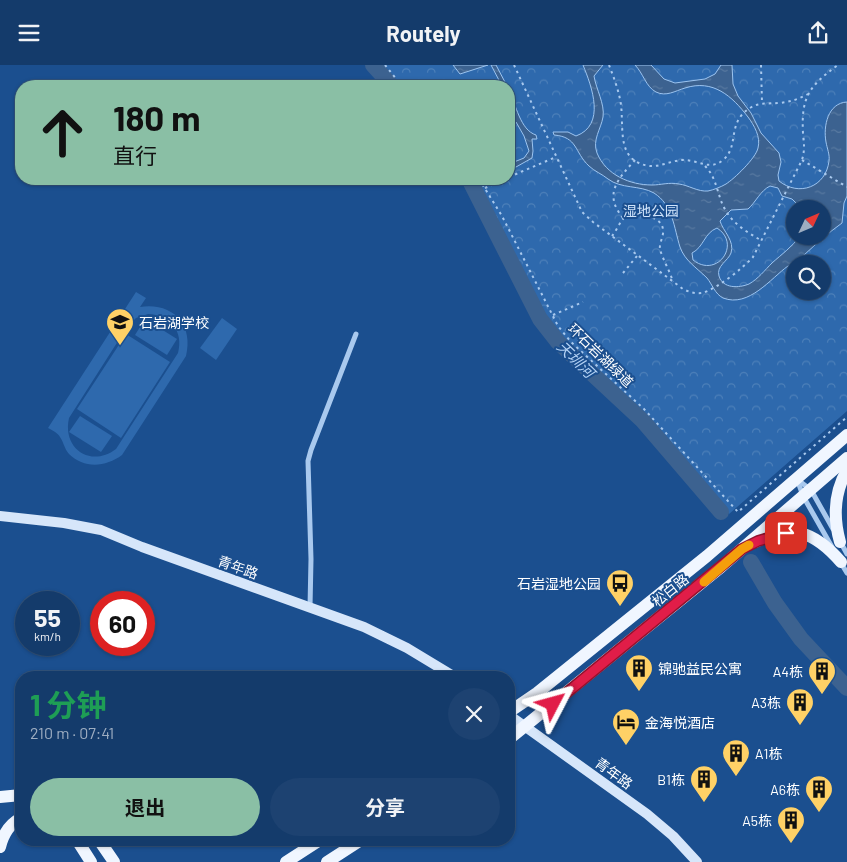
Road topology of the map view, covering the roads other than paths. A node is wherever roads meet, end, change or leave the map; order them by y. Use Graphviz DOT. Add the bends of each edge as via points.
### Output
graph roads {
  1 [pos="356,334"];
  2 [pos="847,435"];
  3 [pos="847,458"];
  4 [pos="847,470"];
  5 [pos="797,479"];
  6 [pos="807,493"];
  7 [pos="0,515"];
  8 [pos="840,542"];
  9 [pos="742,549"];
  10 [pos="845,563"];
  11 [pos="310,608"];
  12 [pos="445,671"];
  13 [pos="515,709"];
  14 [pos="515,718"];
  15 [pos="526,726"];
  16 [pos="515,734"];
  17 [pos="15,796"];
  18 [pos="0,797"];
  19 [pos="15,823"];
  20 [pos="81,846"];
  21 [pos="103,846"];
  22 [pos="311,846"];
  23 [pos="352,846"];
  24 [pos="0,847"];
  25 [pos="91,862"];
  26 [pos="114,862"];
  27 [pos="286,862"];
  28 [pos="327,862"];
  29 [pos="697,862"];
  1 -- 11 [label="street" via="308,461"];
  2 -- 5 [label="main road, 松白路"];
  3 -- 6 [label="main road, 松白路"];
  4 -- 8 [label="main road" via="837,495 836,523"];
  5 -- 6 [label="street"];
  5 -- 6 [label="street"];
  5 -- 13 [label="main road, 松白路" via="707,556"];
  6 -- 8 [label="street"];
  6 -- 9 [label="main road, 松白路"];
  6 -- 10 [label="street"];
  7 -- 11 [label="street, 青年路" via="101,530"];
  8 -- 10 [label="street"];
  9 -- 10 [label="main road" via="768,537 793,532 819,541"];
  9 -- 15 [label="main road, 松白路"];
  11 -- 12 [label="street, 青年路" via="373,631"];
  14 -- 15 [label="street, 青年路"];
  15 -- 16 [label="main road, 松白路"];
  15 -- 29 [label="street, 青年路" via="647,814"];
  17 -- 18 [label="main road"];
  19 -- 24 [label="main road" via="5,833"];
  20 -- 25 [label="main road"];
  21 -- 26 [label="main road"];
  22 -- 27 [label="main road"];
  23 -- 28 [label="main road"];
}
